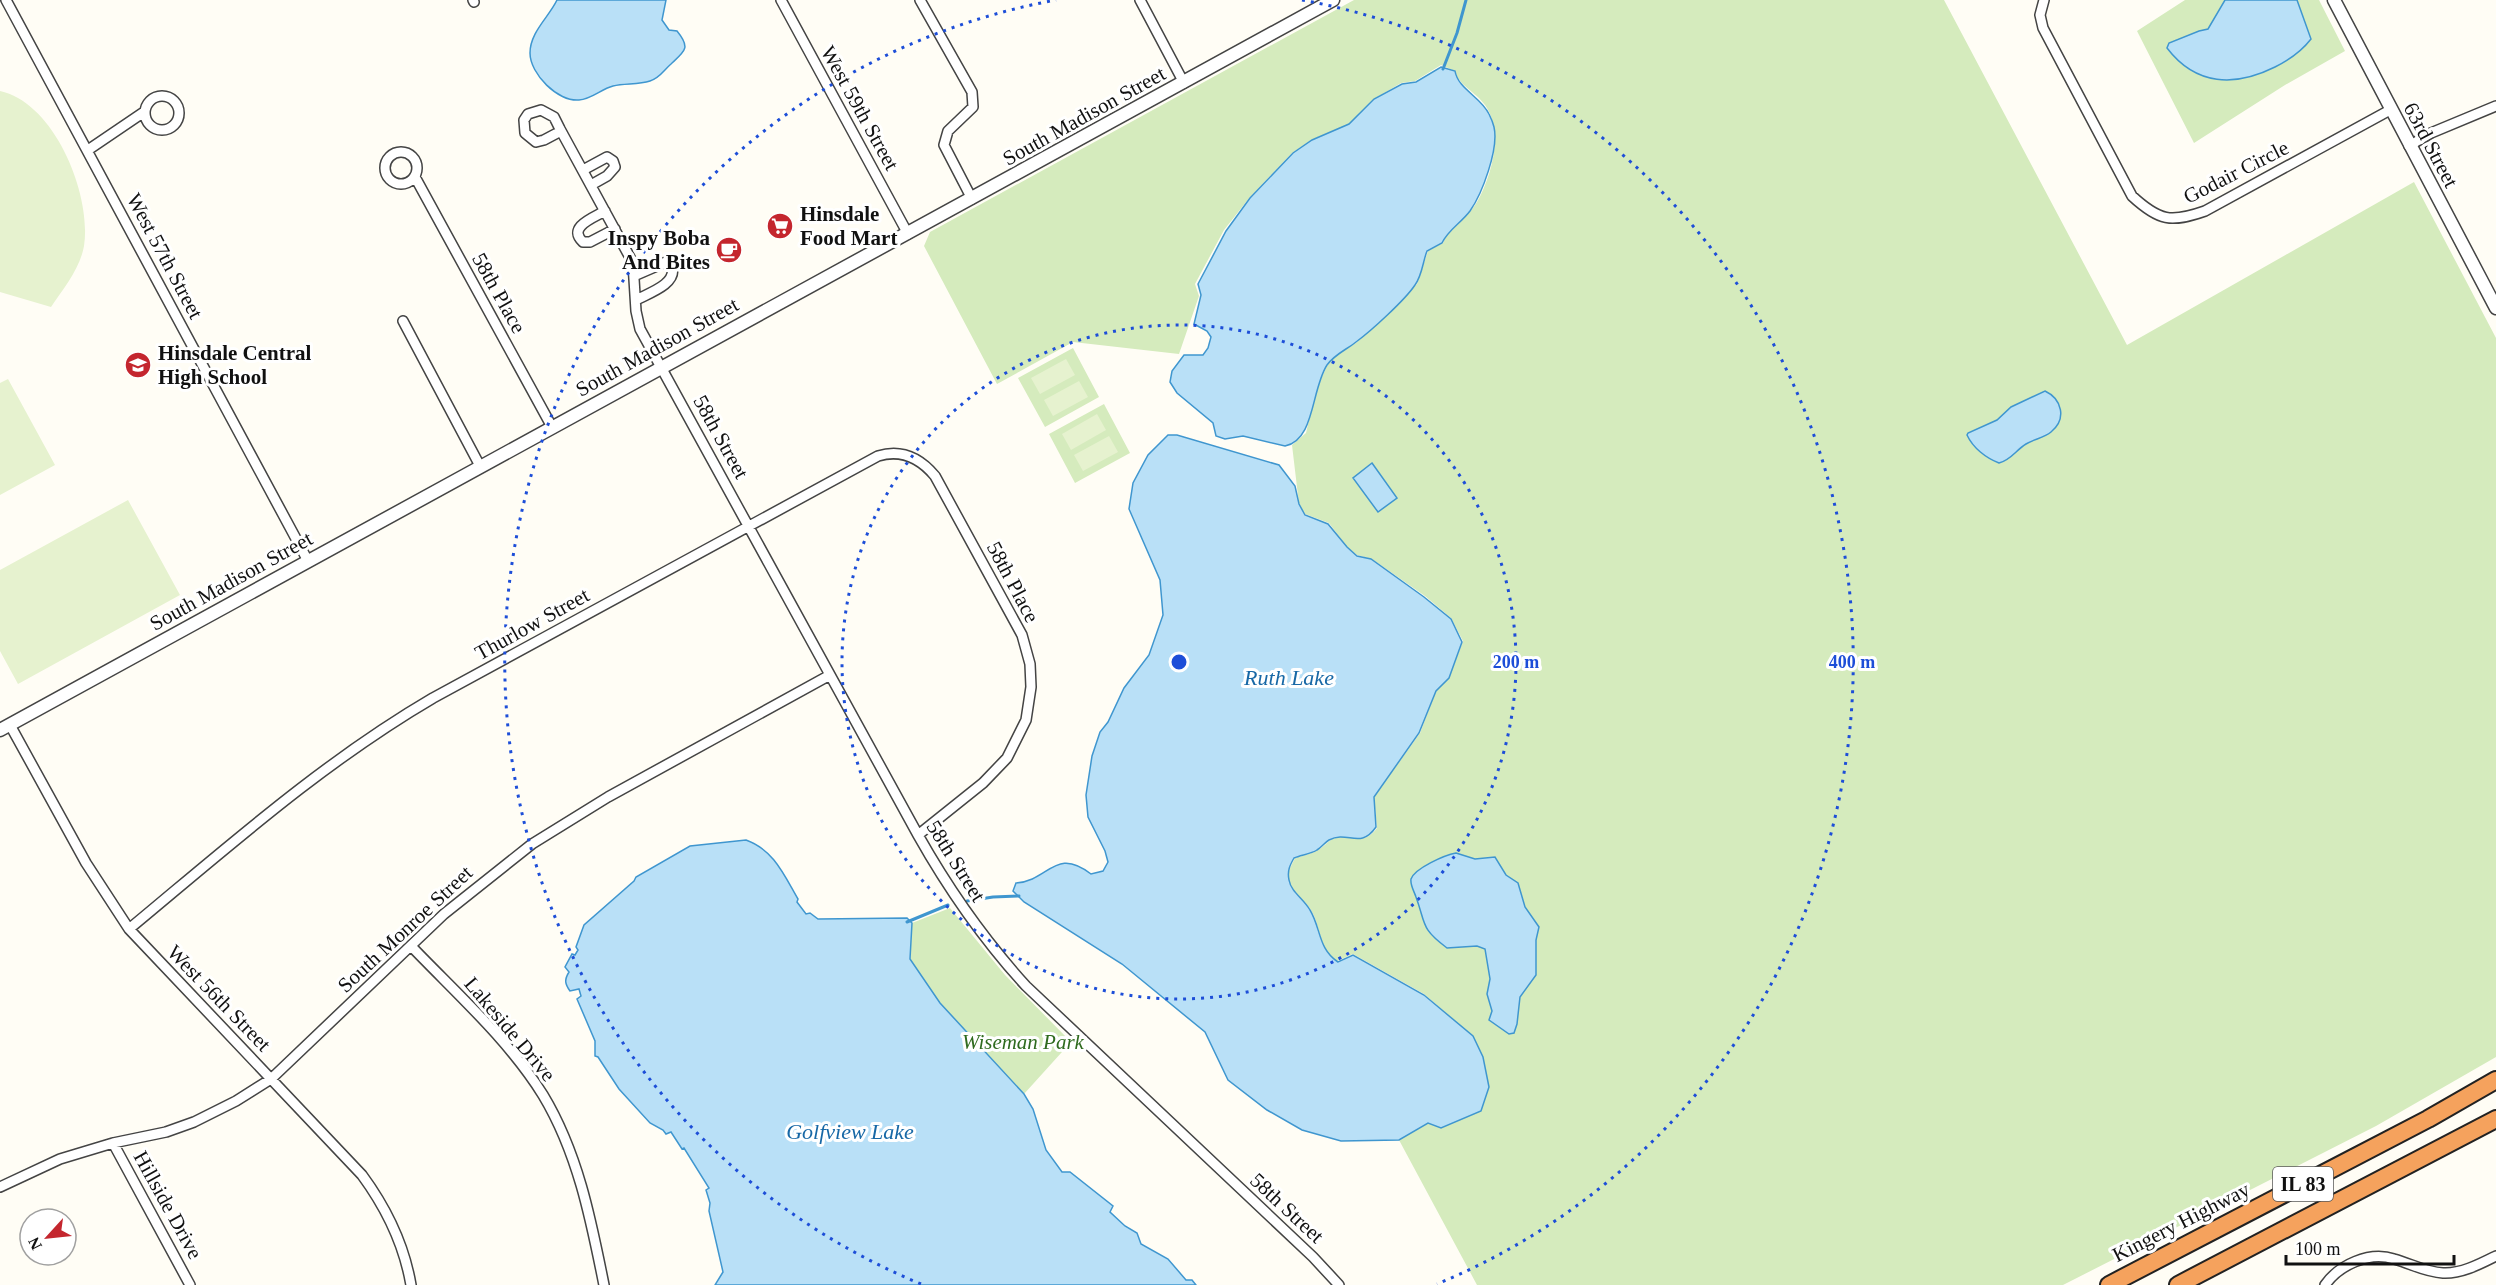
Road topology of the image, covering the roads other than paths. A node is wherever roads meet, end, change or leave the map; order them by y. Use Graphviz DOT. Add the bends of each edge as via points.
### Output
graph roads {
  1 [pos="6,0"];
  2 [pos="781,0"];
  3 [pos="920,0"];
  4 [pos="1140,0"];
  5 [pos="1333,0"];
  6 [pos="2044,0"];
  7 [pos="2334,0"];
  8 [pos="1184,83"];
  9 [pos="2496,106"];
  10 [pos="2390,110"];
  11 [pos="144,112"];
  12 [pos="561,131"];
  13 [pos="2409,146"];
  14 [pos="88,150"];
  15 [pos="583,170"];
  16 [pos="415,177"];
  17 [pos="591,185"];
  18 [pos="972,199"];
  19 [pos="605,212"];
  20 [pos="615,229"];
  21 [pos="908,234"];
  22 [pos="636,275"];
  23 [pos="636,300"];
  24 [pos="2496,308"];
  25 [pos="403,321"];
  26 [pos="662,367"];
  27 [pos="552,427"];
  28 [pos="480,466"];
  29 [pos="962,525"];
  30 [pos="749,526"];
  31 [pos="308,561"];
  32 [pos="830,675"];
  33 [pos="5,728"];
  34 [pos="918,835"];
  35 [pos="129,929"];
  36 [pos="411,946"];
  37 [pos="271,1079"];
  38 [pos="2496,1080"];
  39 [pos="2496,1119"];
  40 [pos="113,1143"];
  41 [pos="0,1187"];
  42 [pos="2496,1256"];
  43 [pos="190,1285"];
  44 [pos="411,1285"];
  45 [pos="604,1285"];
  46 [pos="1339,1285"];
  47 [pos="2109,1285"];
  48 [pos="2178,1285"];
  49 [pos="2325,1285"];
  1 -- 14 [label="street, West 57th Street"];
  2 -- 21 [label="street, West 59th Street"];
  3 -- 18 [label="street" via="972,92 973,107 948,130 944,145"];
  4 -- 8 [label="street"];
  5 -- 8 [label="street, South Madison Street"];
  6 -- 10 [label="street, Godair Circle" via="2040,15 2043,28 2132,196 2149,211 2168,219 2184,219 2205,211"];
  7 -- 10 [label="street, 63rd Street"];
  8 -- 18 [label="street, South Madison Street"];
  9 -- 13 [label="street"];
  10 -- 13 [label="street, 63rd Street"];
  11 -- 14 [label="street"];
  12 -- 15 [label="street"];
  13 -- 24 [label="street, 63rd Street"];
  14 -- 31 [label="street, West 57th Street"];
  15 -- 17 [label="street"];
  15 -- 17 [label="street" via="607,157 613,161 614,171"];
  16 -- 27 [label="street, 58th Place"];
  17 -- 19 [label="street"];
  18 -- 21 [label="street, South Madison Street"];
  19 -- 20 [label="street"];
  19 -- 20 [label="street" via="580,225 578,237 590,242"];
  20 -- 22 [label="street"];
  21 -- 26 [label="street, South Madison Street"];
  22 -- 23 [label="street, 58th Street"];
  22 -- 23 [label="street" via="666,262 674,272 666,283"];
  23 -- 26 [label="street, 58th Street" via="640,329"];
  25 -- 28 [label="street"];
  26 -- 27 [label="street, South Madison Street"];
  26 -- 30 [label="street, 58th Street"];
  27 -- 28 [label="street, South Madison Street"];
  28 -- 31 [label="street, South Madison Street"];
  29 -- 30 [label="street, Thurlow Street" via="929,468 908,454 890,454 878,456"];
  29 -- 34 [label="street, 58th Place" via="1017,624 1029,658 1031,687 1026,720 1012,749 994,773"];
  30 -- 32 [label="street, 58th Street"];
  30 -- 35 [label="street, Thurlow Street" via="377,732 298,789"];
  31 -- 33 [label="street, South Madison Street"];
  32 -- 34 [label="street, 58th Street"];
  32 -- 36 [label="street, South Monroe Street" via="566,822 499,868"];
  33 -- 35 [label="street, West 56th Street"];
  34 -- 46 [label="street, 58th Street" via="984,938 1026,986"];
  35 -- 37 [label="street, West 56th Street"];
  36 -- 37 [label="street, South Monroe Street"];
  36 -- 45 [label="street, Lakeside Drive" via="499,1037 544,1096 578,1171"];
  37 -- 40 [label="street, South Monroe Street" via="194,1122"];
  37 -- 44 [label="street, West 56th Street" via="351,1162 379,1199 404,1252"];
  38 -- 47 [label="highway, Kingery Highway / IL 83"];
  39 -- 48 [label="highway, IL 83"];
  40 -- 41 [label="street, South Monroe Street" via="60,1159"];
  40 -- 43 [label="street, Hillside Drive"];
  42 -- 49 [label="street" via="2471,1268 2446,1273 2423,1271 2392,1258 2369,1258 2334,1273"];
}
